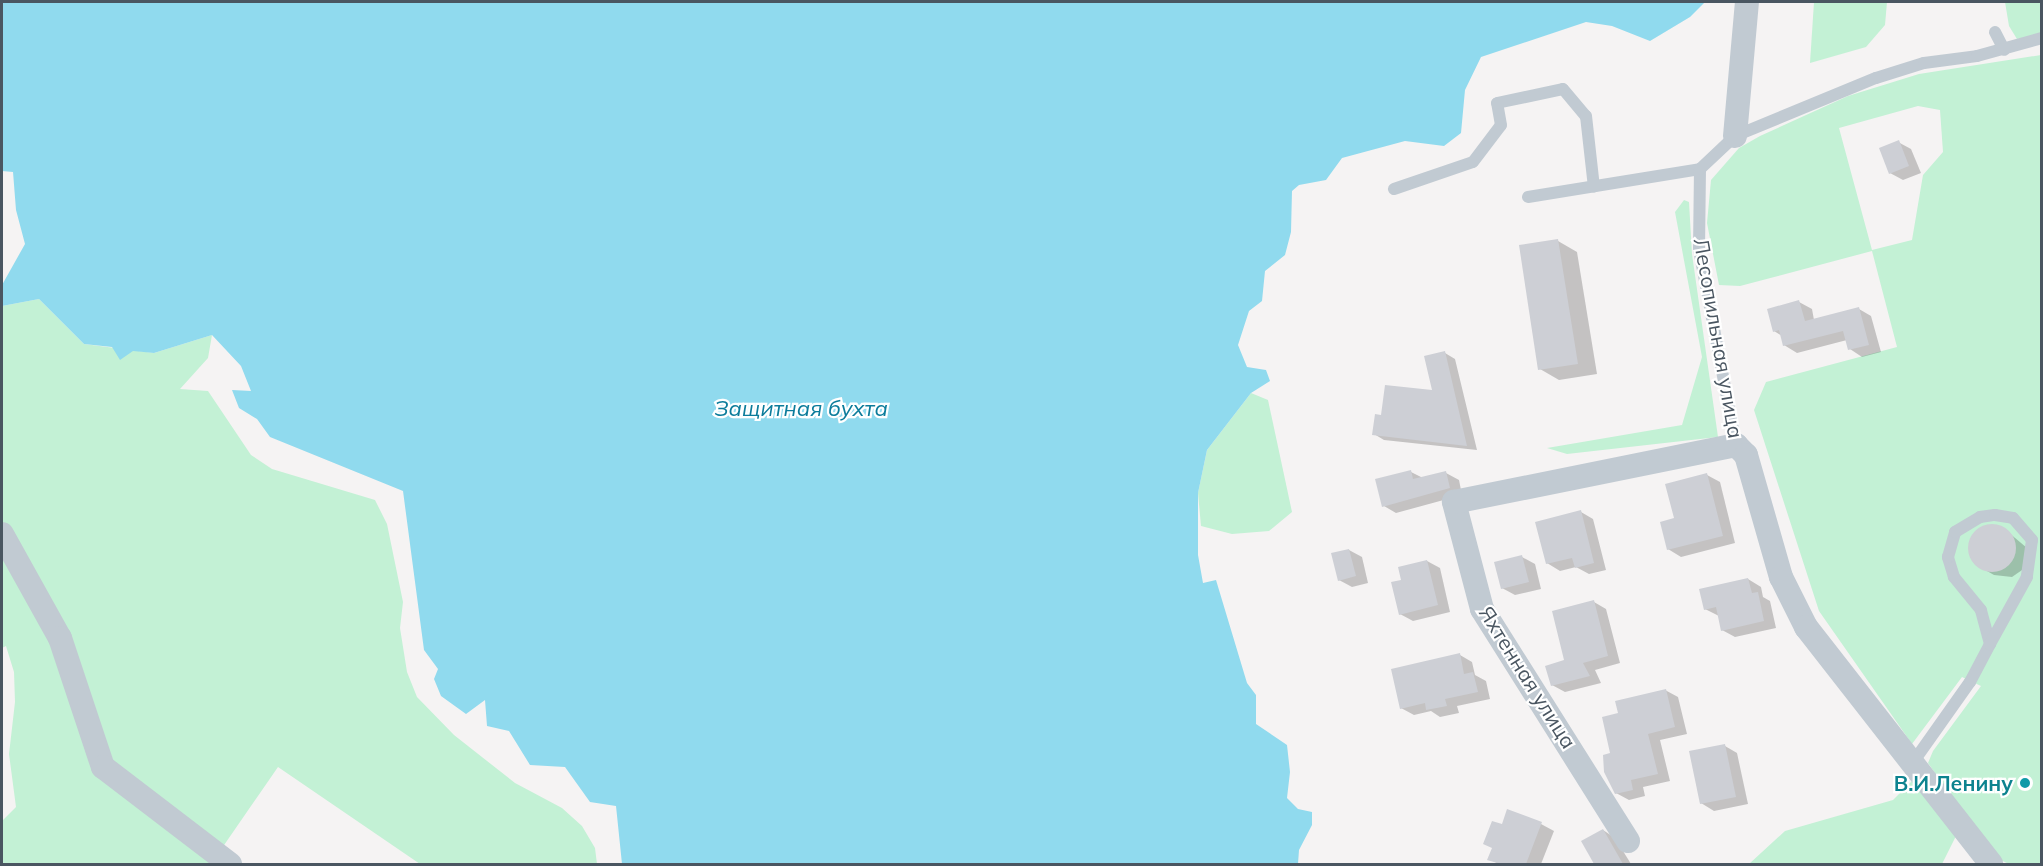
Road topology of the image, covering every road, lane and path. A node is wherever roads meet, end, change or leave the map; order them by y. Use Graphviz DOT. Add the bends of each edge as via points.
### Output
graph roads {
  1 [pos="1748,2"];
  2 [pos="1995,32"];
  3 [pos="2042,38"];
  4 [pos="2004,50"];
  5 [pos="1735,136"];
  6 [pos="1700,169"];
  7 [pos="1594,187"];
  8 [pos="1394,189"];
  9 [pos="1528,197"];
  10 [pos="1736,444"];
  11 [pos="2,534"];
  12 [pos="1990,644"];
  13 [pos="1914,761"];
  14 [pos="1628,841"];
  15 [pos="230,864"];
  16 [pos="1991,864"];
  1 -- 5 [label="street"];
  2 -- 4 [label="lane"];
  3 -- 4 [label="lane"];
  4 -- 5 [label="lane" via="1924,63 1876,78"];
  5 -- 6 [label="lane"];
  6 -- 7 [label="lane"];
  6 -- 10 [label="lane, Лесопильная улица" via="1699,250"];
  7 -- 8 [label="lane" via="1586,116 1563,89 1497,103 1501,125 1473,162"];
  7 -- 9 [label="lane"];
  10 -- 13 [label="street, Лесопильная улица" via="1746,454 1781,577 1806,627"];
  10 -- 14 [label="street, Яхтенная улица" via="1454,502 1482,609"];
  11 -- 15 [label="street" via="60,638 103,767"];
  12 -- 12 [label="lane" via="1981,610 1954,577 1949,550 1955,532 1980,517 1995,515 2013,518 2032,540 2027,577"];
  12 -- 13 [label="lane" via="1970,682"];
  13 -- 16 [label="street, Лесопильная улица"];
}
